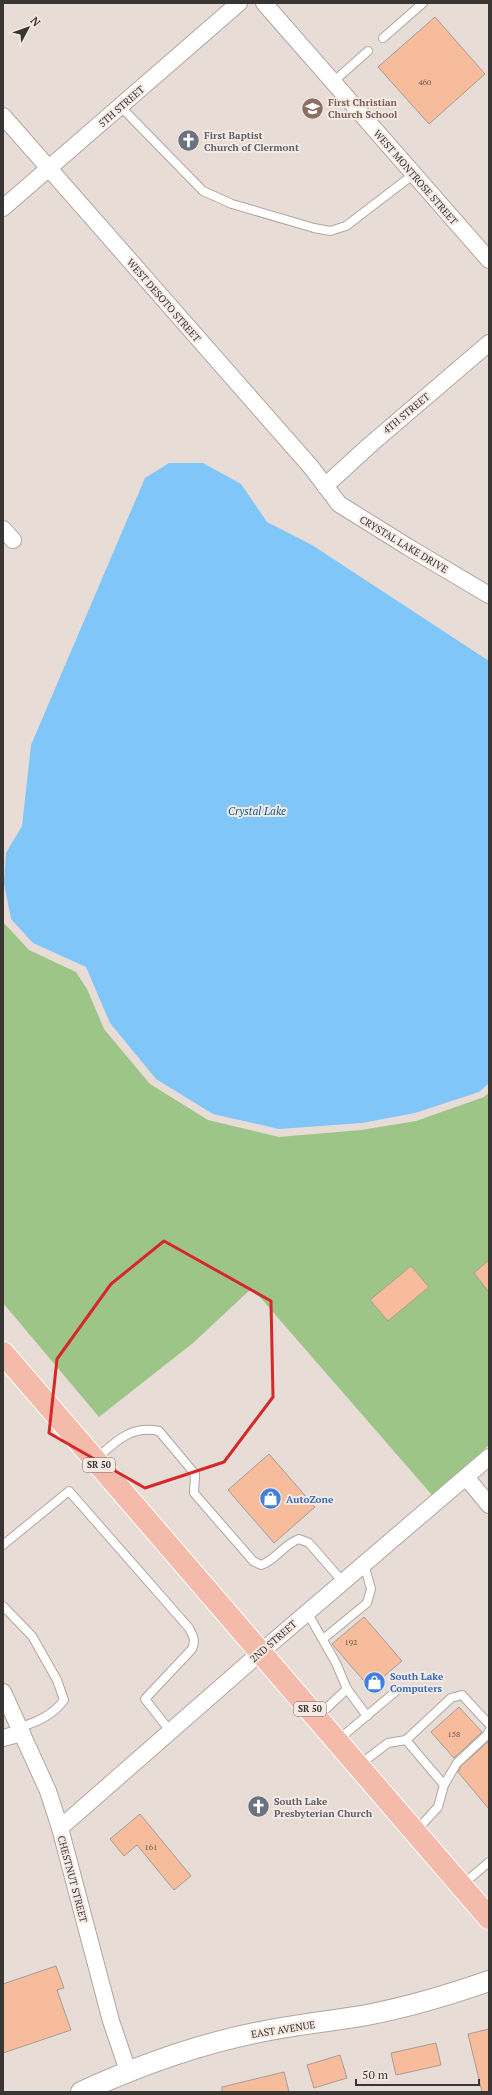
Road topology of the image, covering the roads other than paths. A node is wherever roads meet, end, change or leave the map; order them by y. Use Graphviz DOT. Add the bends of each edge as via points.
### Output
graph roads {
  1 [pos="239,3"];
  2 [pos="264,3"];
  3 [pos="423,3"];
  4 [pos="383,38"];
  5 [pos="368,51"];
  6 [pos="333,82"];
  7 [pos="120,106"];
  8 [pos="3,116"];
  9 [pos="48,169"];
  10 [pos="414,174"];
  11 [pos="3,208"];
  12 [pos="489,260"];
  13 [pos="489,343"];
  14 [pos="325,486"];
  15 [pos="489,595"];
  16 [pos="3,1353"];
  17 [pos="489,1457"];
  18 [pos="95,1460"];
  19 [pos="466,1477"];
  20 [pos="489,1505"];
  21 [pos="3,1545"];
  22 [pos="364,1564"];
  23 [pos="343,1582"];
  24 [pos="3,1606"];
  25 [pos="307,1612"];
  26 [pos="323,1639"];
  27 [pos="261,1652"];
  28 [pos="347,1689"];
  29 [pos="3,1692"];
  30 [pos="395,1692"];
  31 [pos="366,1716"];
  32 [pos="317,1717"];
  33 [pos="489,1724"];
  34 [pos="21,1731"];
  35 [pos="170,1731"];
  36 [pos="489,1731"];
  37 [pos="3,1738"];
  38 [pos="406,1740"];
  39 [pos="338,1741"];
  40 [pos="359,1766"];
  41 [pos="444,1785"];
  42 [pos="60,1828"];
  43 [pos="416,1831"];
  44 [pos="489,1862"];
  45 [pos="461,1885"];
  46 [pos="489,1918"];
  47 [pos="489,1981"];
  48 [pos="128,2070"];
  49 [pos="81,2092"];
  1 -- 7 [label="street, 5TH STREET"];
  2 -- 6 [label="street, WEST MONTROSE STREET"];
  3 -- 4 [label="lane"];
  5 -- 6 [label="lane"];
  6 -- 10 [label="street, WEST MONTROSE STREET"];
  7 -- 9 [label="street, 5TH STREET"];
  7 -- 10 [label="lane" via="203,191 232,204 314,228 330,230 346,226"];
  8 -- 9 [label="street, WEST DESOTO STREET"];
  9 -- 11 [label="street, 5TH STREET"];
  9 -- 14 [label="street, WEST DESOTO STREET" via="306,461"];
  10 -- 12 [label="street, WEST MONTROSE STREET"];
  13 -- 14 [label="street, 4TH STREET" via="370,444"];
  14 -- 15 [label="street, CRYSTAL LAKE DRIVE" via="339,504"];
  16 -- 18 [label="highway, SR 50"];
  17 -- 19 [label="street, 2ND STREET"];
  18 -- 23 [label="lane" via="121,1438 140,1429 159,1431 195,1474 194,1493 253,1561 261,1565 269,1562 293,1541 299,1539 309,1543"];
  18 -- 27 [label="highway, SR 50"];
  19 -- 20 [label="street"];
  19 -- 22 [label="street, 2ND STREET"];
  21 -- 35 [label="lane" via="68,1491 189,1628 193,1636 195,1643 192,1649 145,1699"];
  22 -- 23 [label="street, 2ND STREET"];
  22 -- 26 [label="lane" via="371,1589 367,1603"];
  23 -- 25 [label="street, 2ND STREET"];
  24 -- 34 [label="lane" via="32,1636 57,1680 64,1700 48,1717"];
  25 -- 26 [label="lane"];
  25 -- 27 [label="street, 2ND STREET"];
  26 -- 28 [label="lane"];
  27 -- 32 [label="highway, SR 50"];
  27 -- 35 [label="street, 2ND STREET"];
  28 -- 31 [label="lane"];
  28 -- 32 [label="lane"];
  29 -- 34 [label="street, CHESTNUT STREET"];
  30 -- 31 [label="lane"];
  31 -- 39 [label="lane"];
  32 -- 39 [label="highway, SR 50"];
  33 -- 38 [label="lane" via="462,1695 451,1698"];
  34 -- 37 [label="street"];
  34 -- 42 [label="street, CHESTNUT STREET" via="48,1791"];
  35 -- 42 [label="street, 2ND STREET"];
  36 -- 41 [label="lane" via="458,1763"];
  38 -- 40 [label="lane" via="388,1744"];
  38 -- 41 [label="lane"];
  39 -- 40 [label="highway, SR 50"];
  40 -- 43 [label="highway, SR 50"];
  41 -- 43 [label="lane" via="438,1807"];
  42 -- 48 [label="street, CHESTNUT STREET" via="111,2021"];
  43 -- 45 [label="highway, SR 50"];
  44 -- 45 [label="lane"];
  45 -- 46 [label="highway, SR 50"];
  47 -- 48 [label="street, EAST AVENUE" via="409,2006 266,2030 223,2040"];
  48 -- 49 [label="street, EAST AVENUE"];
}
